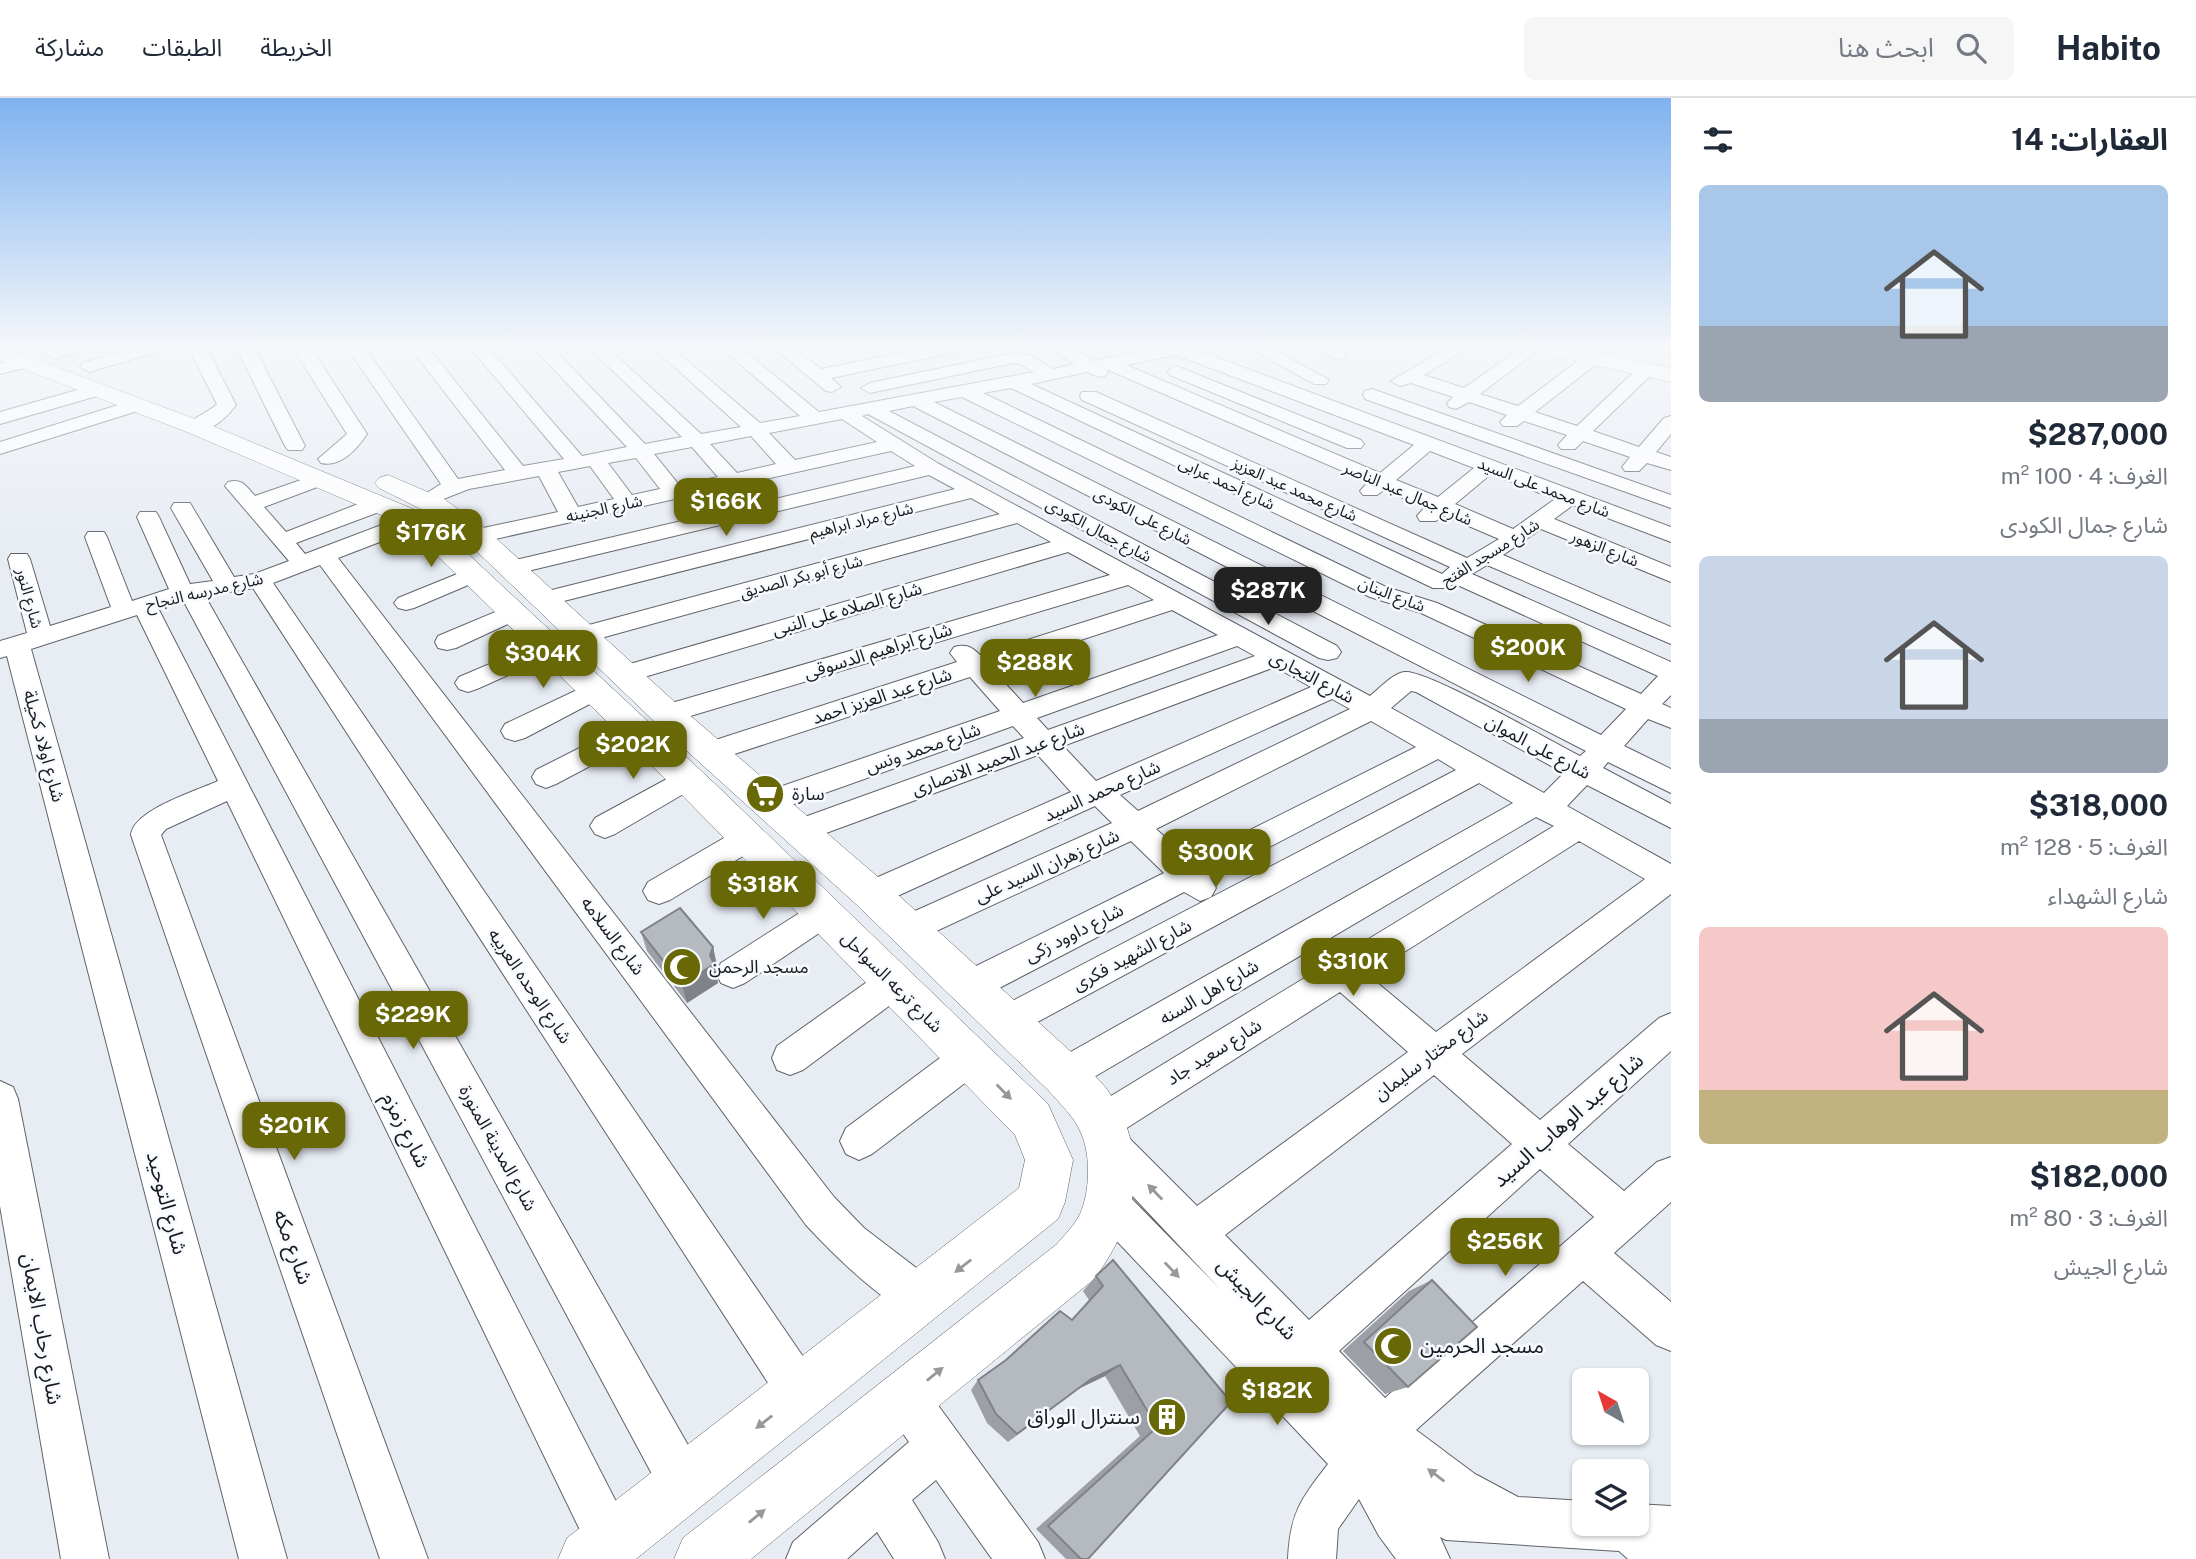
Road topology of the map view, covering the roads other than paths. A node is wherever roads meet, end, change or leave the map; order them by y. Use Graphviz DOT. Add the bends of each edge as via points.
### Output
graph roads {
  1 [pos="111,413"];
  2 [pos="172,413"];
  3 [pos="180,413"];
  4 [pos="218,413"];
  5 [pos="286,413"];
  6 [pos="343,413"];
  7 [pos="389,413"];
  8 [pos="470,413"];
  9 [pos="541,413"];
  10 [pos="604,413"];
  11 [pos="668,413"];
  12 [pos="737,413"];
  13 [pos="807,413"];
  14 [pos="847,413"];
  15 [pos="857,413"];
  16 [pos="861,413"];
  17 [pos="941,413"];
  18 [pos="1010,413"];
  19 [pos="1079,413"];
  20 [pos="1130,413"];
  21 [pos="1217,413"];
  22 [pos="1280,413"];
  23 [pos="1348,413"];
  24 [pos="1423,413"];
  25 [pos="1442,413"];
  26 [pos="1601,413"];
  27 [pos="1521,414"];
  28 [pos="849,416"];
  29 [pos="813,418"];
  30 [pos="1436,418"];
  31 [pos="205,421"];
  32 [pos="1671,422"];
  33 [pos="1378,424"];
  34 [pos="754,428"];
  35 [pos="1580,433"];
  36 [pos="1490,438"];
  37 [pos="695,439"];
  38 [pos="1420,440"];
  39 [pos="895,444"];
  40 [pos="1354,444"];
  41 [pos="0,448"];
  42 [pos="640,451"];
  43 [pos="865,451"];
  44 [pos="1644,455"];
  45 [pos="1466,457"];
  46 [pos="1330,459"];
  47 [pos="1552,460"];
  48 [pos="315,461"];
  49 [pos="586,461"];
  50 [pos="1671,464"];
  51 [pos="1489,466"];
  52 [pos="790,467"];
  53 [pos="545,468"];
  54 [pos="932,468"];
  55 [pos="517,473"];
  56 [pos="1299,474"];
  57 [pos="732,480"];
  58 [pos="1529,481"];
  59 [pos="1383,482"];
  60 [pos="1618,483"];
  61 [pos="235,486"];
  62 [pos="974,491"];
  63 [pos="674,493"];
  64 [pos="1571,497"];
  65 [pos="1359,500"];
  66 [pos="1671,502"];
  67 [pos="435,503"];
  68 [pos="627,503"];
  69 [pos="251,504"];
  70 [pos="379,504"];
  71 [pos="182,508"];
  72 [pos="1432,513"];
  73 [pos="571,515"];
  74 [pos="1019,516"];
  75 [pos="148,517"];
  76 [pos="1539,521"];
  77 [pos="1671,535"];
  78 [pos="477,536"];
  79 [pos="96,537"];
  80 [pos="282,541"];
  81 [pos="1070,544"];
  82 [pos="1425,547"];
  83 [pos="19,559"];
  84 [pos="313,559"];
  85 [pos="1479,561"];
  86 [pos="1399,564"];
  87 [pos="511,568"];
  88 [pos="472,575"];
  89 [pos="1671,575"];
  90 [pos="1130,577"];
  91 [pos="244,583"];
  92 [pos="186,592"];
  93 [pos="1174,601"];
  94 [pos="1410,601"];
  95 [pos="406,603"];
  96 [pos="528,606"];
  97 [pos="134,608"];
  98 [pos="1671,615"];
  99 [pos="1363,628"];
  100 [pos="945,631"];
  101 [pos="1671,636"];
  102 [pos="1238,637"];
  103 [pos="447,642"];
  104 [pos="19,644"];
  105 [pos="1328,652"];
  106 [pos="1275,658"];
  107 [pos="590,664"];
  108 [pos="975,666"];
  109 [pos="1300,670"];
  110 [pos="1671,672"];
  111 [pos="1671,679"];
  112 [pos="468,683"];
  113 [pos="1332,688"];
  114 [pos="1646,707"];
  115 [pos="1372,709"];
  116 [pos="1017,715"];
  117 [pos="1671,719"];
  118 [pos="651,722"];
  119 [pos="515,731"];
  120 [pos="1042,742"];
  121 [pos="1439,747"];
  122 [pos="1606,749"];
  123 [pos="1479,770"];
  124 [pos="1584,772"];
  125 [pos="707,773"];
  126 [pos="547,777"];
  127 [pos="1671,782"];
  128 [pos="234,786"];
  129 [pos="1096,794"];
  130 [pos="766,803"];
  131 [pos="1542,806"];
  132 [pos="1671,817"];
  133 [pos="605,826"];
  134 [pos="1135,826"];
  135 [pos="1577,827"];
  136 [pos="799,831"];
  137 [pos="747,839"];
  138 [pos="70,848"];
  139 [pos="1187,875"];
  140 [pos="1670,878"];
  141 [pos="660,891"];
  142 [pos="871,894"];
  143 [pos="1220,908"];
  144 [pos="823,914"];
  145 [pos="908,929"];
  146 [pos="1342,972"];
  147 [pos="733,973"];
  148 [pos="893,983"];
  149 [pos="970,986"];
  150 [pos="1007,1021"];
  151 [pos="1671,1029"];
  152 [pos="1434,1053"];
  153 [pos="790,1058"];
  154 [pos="969,1058"];
  155 [pos="1064,1075"];
  156 [pos="0,1100"];
  157 [pos="1104,1132"];
  158 [pos="859,1141"];
  159 [pos="1540,1145"];
  160 [pos="1671,1176"];
  161 [pos="1108,1203"];
  162 [pos="1624,1217"];
  163 [pos="1194,1233"];
  164 [pos="1582,1253"];
  165 [pos="921,1298"];
  166 [pos="1671,1329"];
  167 [pos="1307,1350"];
  168 [pos="801,1393"];
  169 [pos="905,1398"];
  170 [pos="940,1445"];
  171 [pos="1371,1457"];
  172 [pos="684,1485"];
  173 [pos="882,1495"];
  174 [pos="1655,1539"];
  175 [pos="600,1550"];
  176 [pos="85,1559"];
  177 [pos="263,1559"];
  178 [pos="404,1559"];
  179 [pos="704,1559"];
  180 [pos="810,1559"];
  181 [pos="922,1559"];
  182 [pos="1021,1559"];
  183 [pos="1312,1559"];
  184 [pos="1426,1559"];
  1 -- 41 [label="street"];
  2 -- 31 [label="main road, شارع ترعه السواحل"];
  3 -- 31 [label="main road, شارع ترعه السواحل"];
  4 -- 31 [label="street"];
  5 -- 48 [label="street"];
  6 -- 48 [label="street" via="356,434 348,446"];
  7 -- 67 [label="street"];
  8 -- 55 [label="street"];
  9 -- 49 [label="street"];
  10 -- 42 [label="street"];
  11 -- 37 [label="street"];
  12 -- 34 [label="street"];
  13 -- 29 [label="street"];
  14 -- 28 [label="street"];
  15 -- 28 [label="street, شارع محمد عبد العزيز"];
  16 -- 28 [label="street"];
  17 -- 99 [label="street, شارع على الكودى"];
  18 -- 94 [label="street, شارع البنان" via="1378,592"];
  19 -- 86 [label="street, شارع أحمد عرابى"];
  20 -- 82 [label="street, شارع محمد عبد العزيز"];
  21 -- 46 [label="street, شارع جمال عبد الناصر"];
  22 -- 40 [label="street"];
  23 -- 33 [label="street, شارع محمد على السيد"];
  24 -- 30 [label="street"];
  25 -- 30 [label="street"];
  26 -- 35 [label="street"];
  27 -- 35 [label="street"];
  27 -- 36 [label="street"];
  28 -- 29 [label="street"];
  28 -- 39 [label="street, شارع التجارى"];
  28 -- 43 [label="street"];
  28 -- 105 [label="street, شارع جمال الكودى"];
  29 -- 34 [label="street, شارع مدرسه النجاح"];
  30 -- 36 [label="street"];
  30 -- 38 [label="street"];
  31 -- 48 [label="main road, شارع ترعه السواحل"];
  32 -- 44 [label="street"];
  33 -- 38 [label="street, شارع محمد على السيد"];
  33 -- 40 [label="street"];
  34 -- 37 [label="street, شارع مدرسه النجاح"];
  34 -- 52 [label="street"];
  35 -- 44 [label="street"];
  35 -- 47 [label="street"];
  36 -- 45 [label="street"];
  36 -- 47 [label="street"];
  37 -- 42 [label="street, شارع مدرسه النجاح"];
  37 -- 57 [label="street"];
  38 -- 45 [label="street, شارع محمد على السيد"];
  38 -- 59 [label="street"];
  39 -- 43 [label="street, شارع الجنينه"];
  39 -- 54 [label="street, شارع التجارى"];
  40 -- 46 [label="street"];
  42 -- 49 [label="street, شارع مدرسه النجاح"];
  42 -- 63 [label="street"];
  43 -- 52 [label="street, شارع الجنينه"];
  44 -- 50 [label="street"];
  44 -- 60 [label="street"];
  45 -- 51 [label="street, شارع محمد على السيد"];
  46 -- 56 [label="street"];
  46 -- 59 [label="street, شارع جمال عبد الناصر"];
  47 -- 58 [label="street"];
  47 -- 60 [label="street"];
  48 -- 67 [label="main road, شارع ترعه السواحل"];
  48 -- 69 [label="street"];
  48 -- 70 [label="main road, شارع ترعه السواحل"];
  49 -- 53 [label="street, شارع مدرسه النجاح"];
  49 -- 68 [label="street"];
  51 -- 58 [label="street, شارع محمد على السيد"];
  51 -- 72 [label="street"];
  52 -- 57 [label="street, شارع الجنينه"];
  53 -- 55 [label="street, شارع مدرسه النجاح"];
  53 -- 73 [label="street"];
  54 -- 62 [label="street, شارع التجارى"];
  54 -- 87 [label="street"];
  55 -- 67 [label="street, شارع مدرسه النجاح"];
  57 -- 63 [label="street, شارع الجنينه"];
  58 -- 64 [label="street, شارع محمد على السيد"];
  59 -- 65 [label="street"];
  59 -- 72 [label="street, شارع جمال عبد الناصر"];
  60 -- 66 [label="street"];
  61 -- 69 [label="street, شارع السلامه"];
  62 -- 74 [label="street, شارع التجارى"];
  62 -- 96 [label="street, شارع مراد ابراهيم"];
  63 -- 68 [label="street, شارع الجنينه"];
  64 -- 76 [label="street, شارع مسجد الفتح"];
  64 -- 77 [label="street, شارع محمد على السيد"];
  67 -- 70 [label="main road, شارع ترعه السواحل"];
  67 -- 78 [label="main road, شارع ترعه السواحل"];
  67 -- 84 [label="street, شارع مدرسه النجاح"];
  67 -- 88 [label="main road, شارع ترعه السواحل"];
  68 -- 73 [label="street, شارع الجنينه"];
  69 -- 80 [label="street, شارع السلامه"];
  70 -- 80 [label="street"];
  71 -- 91 [label="street, شارع الوحده العربيه"];
  72 -- 85 [label="street, شارع جمال عبد الناصر"];
  73 -- 78 [label="street, شارع الجنينه"];
  74 -- 81 [label="street, شارع التجارى"];
  74 -- 107 [label="street, شارع أبو بكر الصديق"];
  75 -- 92 [label="street, شارع المدينة المنورة"];
  76 -- 85 [label="street, شارع مسجد الفتح"];
  76 -- 89 [label="street, شارع الزهور"];
  78 -- 87 [label="main road, شارع ترعه السواحل"];
  79 -- 97 [label="street, شارع زمزم"];
  80 -- 84 [label="street, شارع السلامه"];
  81 -- 90 [label="street, شارع التجارى"];
  81 -- 107 [label="street, شارع الصلاه على النبى"];
  82 -- 85 [label="street, شارع محمد عبد العزيز"];
  82 -- 86 [label="street"];
  83 -- 104 [label="street, شارع النور"];
  84 -- 91 [label="street, شارع مدرسه النجاح"];
  84 -- 165 [label="street, شارع السلامه" via="820,1211 850,1242"];
  85 -- 86 [label="street, شارع أحمد عرابى"];
  85 -- 94 [label="street, شارع مسجد الفتح"];
  85 -- 98 [label="street"];
  85 -- 101 [label="street"];
  85 -- 110 [label="street"];
  87 -- 96 [label="main road, شارع ترعه السواحل"];
  88 -- 95 [label="street"];
  88 -- 96 [label="main road, شارع ترعه السواحل"];
  90 -- 93 [label="street, شارع التجارى"];
  90 -- 100 [label="street, شارع ابراهيم الدسوقى"];
  91 -- 92 [label="street, شارع مدرسه النجاح"];
  91 -- 168 [label="street, شارع الوحده العربيه"];
  92 -- 97 [label="street, شارع مدرسه النجاح"];
  92 -- 172 [label="street, شارع المدينة المنورة"];
  93 -- 102 [label="street, شارع التجارى"];
  93 -- 108 [label="street, شارع عبد العزيز احمد"];
  94 -- 99 [label="street, شارع مسجد الفتح"];
  94 -- 114 [label="street, شارع البنان"];
  96 -- 103 [label="street, شارع مراد ابراهيم"];
  96 -- 107 [label="main road, شارع ترعه السواحل"];
  97 -- 104 [label="street, شارع مدرسه النجاح"];
  97 -- 128 [label="street, شارع زمزم"];
  99 -- 105 [label="street, شارع مسجد الفتح"];
  99 -- 122 [label="street, شارع على الكودى"];
  100 -- 108 [label="street"];
  100 -- 118 [label="street, شارع ابراهيم الدسوقى"];
  102 -- 106 [label="street, شارع التجارى"];
  102 -- 116 [label="street, شارع محمد ونس"];
  104 -- 138 [label="street, شارع اولاد كحيلة"];
  105 -- 109 [label="street, شارع مسجد الفتح"];
  106 -- 109 [label="street, شارع التجارى"];
  106 -- 120 [label="street, شارع عبد الحميد الانصارى"];
  107 -- 112 [label="street"];
  107 -- 118 [label="main road, شارع ترعه السواحل"];
  107 -- 119 [label="street"];
  108 -- 116 [label="street"];
  108 -- 125 [label="street, شارع عبد العزيز احمد"];
  109 -- 113 [label="street, شارع التجارى"];
  111 -- 114 [label="street, شارع اهل السنه"];
  113 -- 115 [label="street, شارع التجارى"];
  113 -- 129 [label="street, شارع محمد السيد"];
  114 -- 117 [label="street, شارع البنان"];
  114 -- 122 [label="street, شارع اهل السنه"];
  115 -- 121 [label="street, شارع التجارى"];
  115 -- 124 [label="street, شارع على الموان" via="1402,682 1411,680"];
  115 -- 134 [label="street, شارع زهران السيد على"];
  116 -- 120 [label="street"];
  116 -- 130 [label="street, شارع محمد ونس"];
  118 -- 125 [label="main road, شارع ترعه السواحل"];
  118 -- 126 [label="street, شارع ابراهيم الدسوقى"];
  120 -- 129 [label="street"];
  120 -- 136 [label="street, شارع عبد الحميد الانصارى"];
  121 -- 123 [label="street, شارع التجارى"];
  121 -- 139 [label="street, شارع داوود زكى"];
  122 -- 124 [label="street, شارع اهل السنه"];
  122 -- 127 [label="street, شارع على الكودى"];
  123 -- 131 [label="street, شارع التجارى"];
  123 -- 143 [label="street, شارع الشهيد فكرى"];
  124 -- 131 [label="street, شارع اهل السنه"];
  124 -- 132 [label="street, شارع على الموان"];
  125 -- 130 [label="main road, شارع ترعه السواحل"];
  125 -- 133 [label="street, شارع عبد العزيز احمد"];
  125 -- 137 [label="main road, شارع ترعه السواحل"];
  128 -- 175 [label="street, شارع زمزم"];
  128 -- 178 [label="street, شارع مكه" via="156,821 146,835"];
  129 -- 134 [label="street"];
  129 -- 142 [label="street, شارع محمد السيد"];
  130 -- 136 [label="main road, شارع ترعه السواحل"];
  131 -- 135 [label="street, شارع التجارى"];
  131 -- 155 [label="street, شارع اهل السنه"];
  134 -- 139 [label="street"];
  134 -- 145 [label="street, شارع زهران السيد على"];
  135 -- 140 [label="street, شارع التجارى"];
  135 -- 146 [label="street, شارع سعيد جاد"];
  136 -- 142 [label="main road, شارع ترعه السواحل"];
  137 -- 141 [label="street"];
  137 -- 144 [label="main road, شارع ترعه السواحل"];
  138 -- 177 [label="street, شارع التوحيد"];
  139 -- 143 [label="street"];
  139 -- 149 [label="street, شارع داوود زكى"];
  140 -- 152 [label="street, شارع مختار سليمان"];
  142 -- 145 [label="main road, شارع ترعه السواحل"];
  143 -- 150 [label="street, شارع الشهيد فكرى"];
  144 -- 147 [label="street"];
  144 -- 148 [label="main road, شارع ترعه السواحل"];
  145 -- 149 [label="main road, شارع ترعه السواحل"];
  146 -- 152 [label="street"];
  146 -- 157 [label="street, شارع سعيد جاد"];
  148 -- 153 [label="street"];
  148 -- 154 [label="main road, شارع ترعه السواحل"];
  149 -- 150 [label="main road, شارع ترعه السواحل"];
  150 -- 155 [label="main road, شارع ترعه السواحل"];
  151 -- 159 [label="street, شارع عبد الوهاب السيد"];
  152 -- 159 [label="street"];
  152 -- 163 [label="street, شارع مختار سليمان"];
  154 -- 158 [label="street"];
  154 -- 165 [label="main road, شارع ترعه السواحل, one-way" via="1032,1120 1049,1160 1041,1202"];
  155 -- 157 [label="main road, شارع ترعه السواحل" via="1092,1106"];
  156 -- 176 [label="street, شارع رحاب الايمان"];
  157 -- 161 [label="main road, شارع ترعه السواحل" via="1111,1162"];
  163 -- 157 [label="street, شارع الجيش, one-way"];
  159 -- 162 [label="street"];
  159 -- 167 [label="street, شارع عبد الوهاب السيد"];
  160 -- 162 [label="street"];
  169 -- 161 [label="main road, شارع ترعه السواحل, one-way" via="1075,1262 1096,1234"];
  161 -- 171 [label="street, شارع الجيش, one-way"];
  162 -- 164 [label="street"];
  163 -- 167 [label="street, شارع الجيش"];
  164 -- 166 [label="street"];
  164 -- 171 [label="street"];
  165 -- 168 [label="main road, شارع ترعه السواحل"];
  167 -- 171 [label="street, شارع الجيش"];
  168 -- 172 [label="main road, شارع ترعه السواحل, one-way"];
  169 -- 170 [label="street"];
  179 -- 169 [label="main road, شارع ترعه السواحل, one-way"];
  170 -- 173 [label="street"];
  170 -- 182 [label="street"];
  171 -- 174 [label="street, شارع الجيش" via="1446,1516"];
  171 -- 183 [label="street" via="1318,1517"];
  171 -- 184 [label="street" via="1396,1519"];
  172 -- 175 [label="main road, شارع ترعه السواحل"];
  173 -- 180 [label="street"];
  173 -- 181 [label="street"];
}
